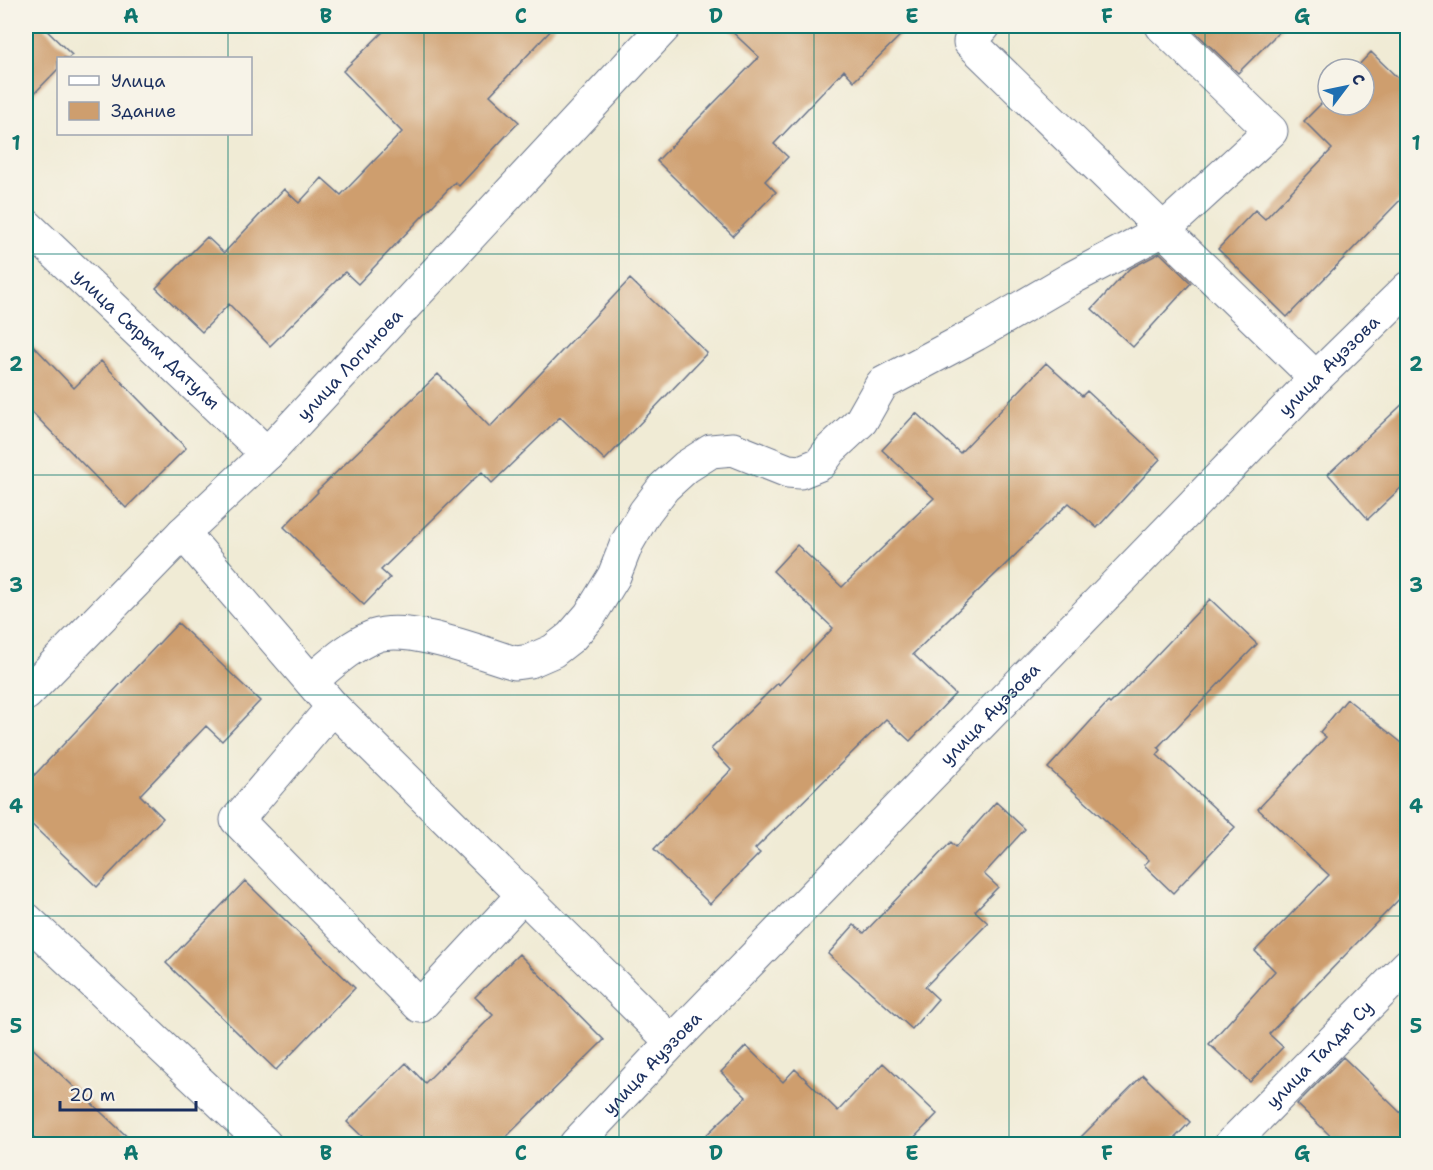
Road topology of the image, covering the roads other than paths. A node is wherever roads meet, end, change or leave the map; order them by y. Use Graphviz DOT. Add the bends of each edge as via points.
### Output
graph roads {
  1 [pos="665,26"];
  2 [pos="984,26"];
  3 [pos="1162,26"];
  4 [pos="26,225"];
  5 [pos="1163,230"];
  6 [pos="1407,288"];
  7 [pos="1316,378"];
  8 [pos="267,454"];
  9 [pos="183,533"];
  10 [pos="311,681"];
  11 [pos="26,694"];
  12 [pos="333,707"];
  13 [pos="523,895"];
  14 [pos="26,919"];
  15 [pos="1407,965"];
  16 [pos="672,1042"];
  17 [pos="265,1144"];
  18 [pos="576,1144"];
  19 [pos="1231,1144"];
  1 -- 8 [label="street, улица Логинова"];
  2 -- 5 [label="street" via="970,42"];
  3 -- 5 [label="street" via="1271,131"];
  4 -- 8 [label="street, улица Сырым Датулы"];
  5 -- 7 [label="street"];
  5 -- 10 [label="street" via="882,384 861,421 810,470 788,471 733,448 711,451 686,467 645,512 590,615 571,638 553,651 530,662 515,663 417,635 395,633 376,636 357,646"];
  6 -- 7 [label="street, улица Ауэзова"];
  7 -- 16 [label="street, улица Ауэзова"];
  8 -- 9 [label="street, улица Логинова"];
  9 -- 10 [label="street"];
  9 -- 11 [label="street, улица Логинова"];
  10 -- 12 [label="street"];
  12 -- 13 [label="street"];
  12 -- 13 [label="street" via="237,820 420,1006"];
  13 -- 16 [label="street"];
  14 -- 17 [label="street"];
  15 -- 19 [label="street, улица Талды Су"];
  16 -- 18 [label="street, улица Ауэзова"];
}
